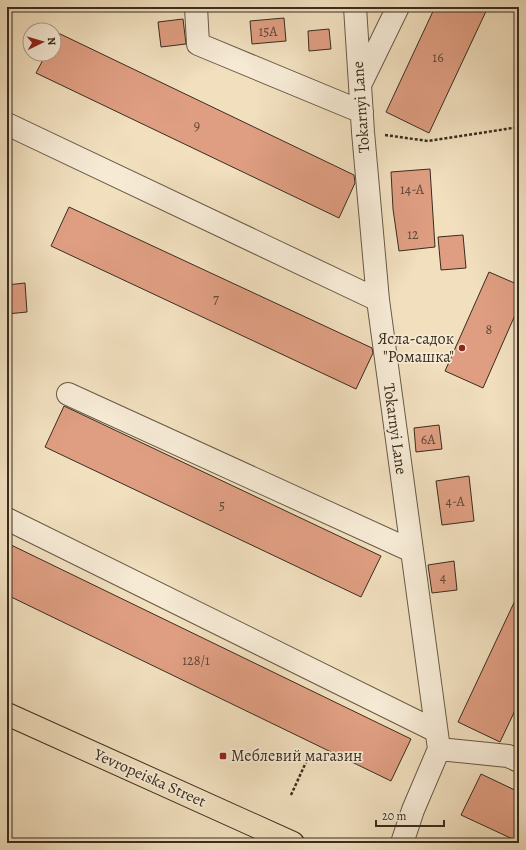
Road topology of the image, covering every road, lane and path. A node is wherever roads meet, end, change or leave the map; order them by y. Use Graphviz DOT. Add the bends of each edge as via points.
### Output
graph roads {
  1 [pos="196,7"];
  2 [pos="354,7"];
  3 [pos="398,7"];
  4 [pos="360,85"];
  5 [pos="362,122"];
  6 [pos="7,124"];
  7 [pos="519,127"];
  8 [pos="378,300"];
  9 [pos="68,394"];
  10 [pos="7,519"];
  11 [pos="412,551"];
  12 [pos="7,714"];
  13 [pos="438,740"];
  14 [pos="307,760"];
  15 [pos="519,762"];
  16 [pos="291,795"];
  17 [pos="293,843"];
  18 [pos="402,843"];
  1 -- 5 [label="street" via="198,44"];
  2 -- 4 [label="street, Tokarnyi Lane"];
  3 -- 4 [label="street"];
  4 -- 5 [label="street, Tokarnyi Lane"];
  5 -- 7 [label="path" via="428,141"];
  5 -- 8 [label="street, Tokarnyi Lane"];
  6 -- 8 [label="street"];
  8 -- 11 [label="street, Tokarnyi Lane"];
  9 -- 11 [label="street"];
  10 -- 13 [label="street"];
  11 -- 13 [label="street, Tokarnyi Lane"];
  12 -- 17 [label="main road, Yevropeiska Street"];
  13 -- 15 [label="street" via="508,756"];
  13 -- 18 [label="street, Tokarnyi Lane"];
  14 -- 16 [label="path"];
}
